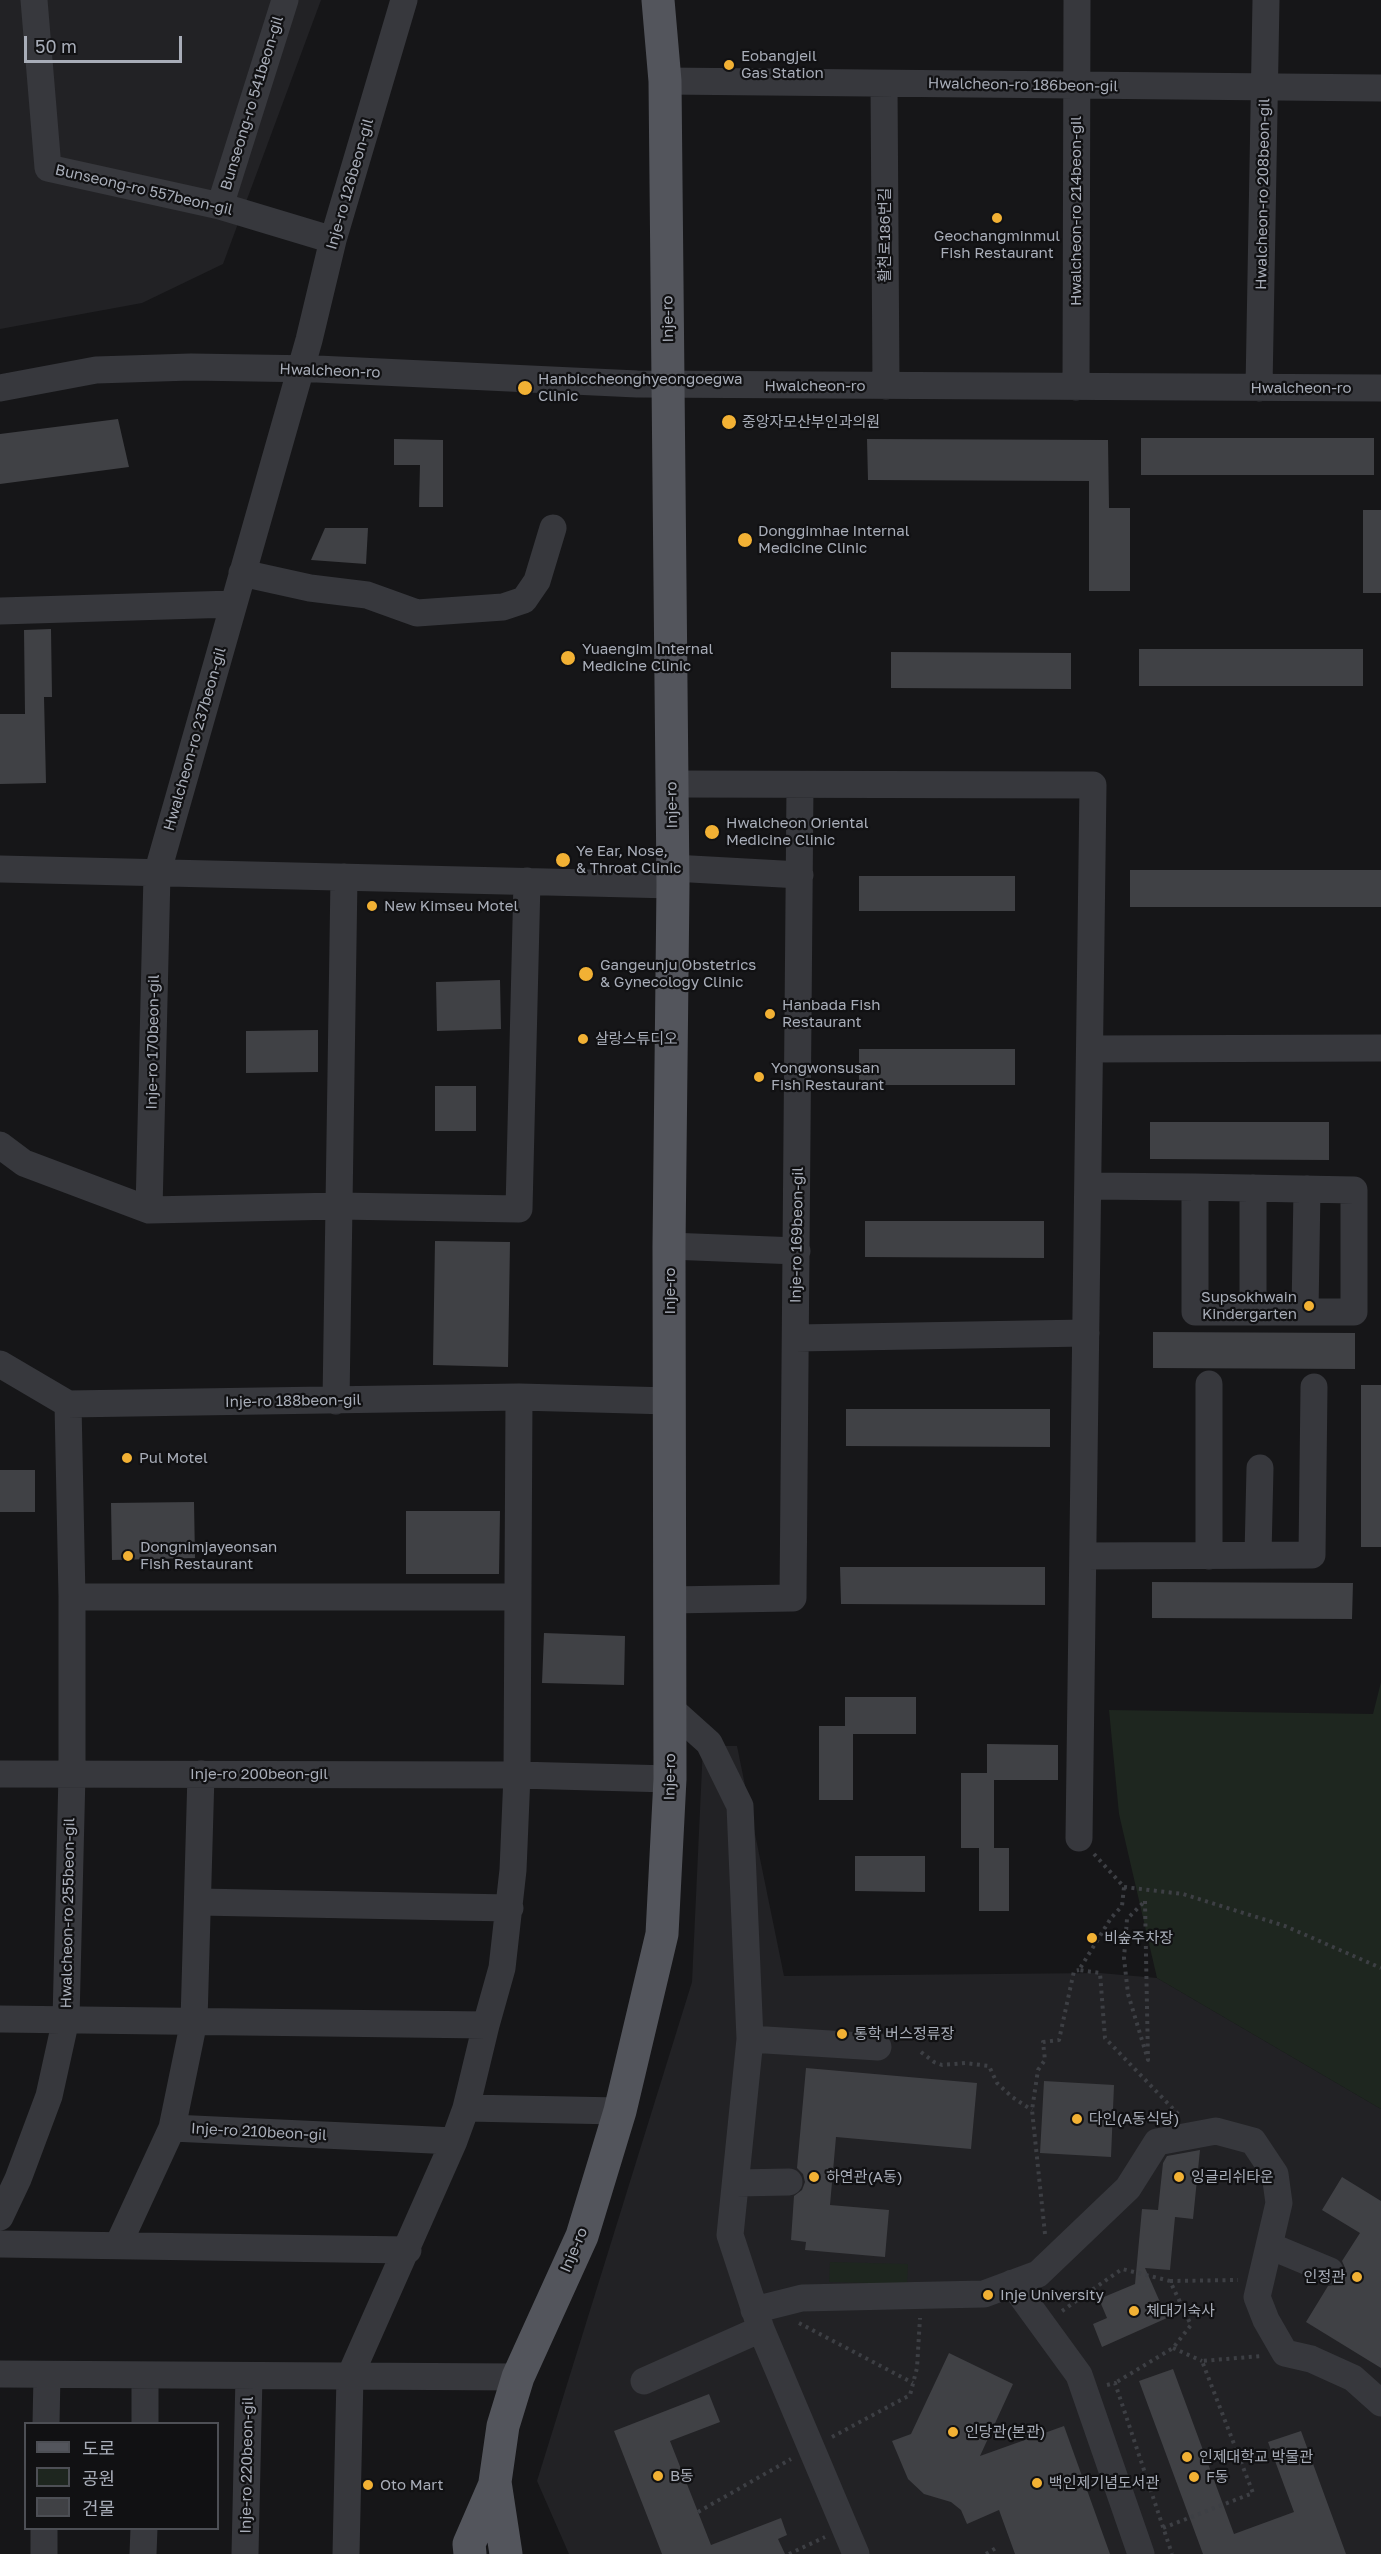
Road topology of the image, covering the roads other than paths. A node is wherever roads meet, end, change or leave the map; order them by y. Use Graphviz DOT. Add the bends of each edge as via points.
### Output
graph roads {
  1 [pos="34,0"];
  2 [pos="285,0"];
  3 [pos="404,0"];
  4 [pos="658,0"];
  5 [pos="1077,0"];
  6 [pos="1266,0"];
  7 [pos="665,81"];
  8 [pos="884,84"];
  9 [pos="1075,86"];
  10 [pos="1265,87"];
  11 [pos="1381,88"];
  12 [pos="220,206"];
  13 [pos="333,240"];
  14 [pos="300,369"];
  15 [pos="669,385"];
  16 [pos="886,386"];
  17 [pos="1076,387"];
  18 [pos="0,388"];
  19 [pos="1259,388"];
  20 [pos="1381,388"];
  21 [pos="553,528"];
  22 [pos="242,573"];
  23 [pos="233,604"];
  24 [pos="0,611"];
  25 [pos="671,784"];
  26 [pos="800,785"];
  27 [pos="0,868"];
  28 [pos="157,874"];
  29 [pos="800,875"];
  30 [pos="673,876"];
  31 [pos="344,877"];
  32 [pos="527,881"];
  33 [pos="1381,1048"];
  34 [pos="1091,1049"];
  35 [pos="0,1145"];
  36 [pos="1089,1186"];
  37 [pos="1195,1187"];
  38 [pos="1253,1188"];
  39 [pos="1306,1189"];
  40 [pos="338,1206"];
  41 [pos="150,1210"];
  42 [pos="669,1246"];
  43 [pos="797,1251"];
  44 [pos="1253,1312"];
  45 [pos="1305,1312"];
  46 [pos="1086,1333"];
  47 [pos="796,1338"];
  48 [pos="0,1365"];
  49 [pos="1209,1384"];
  50 [pos="1314,1388"];
  51 [pos="519,1397"];
  52 [pos="336,1401"];
  53 [pos="670,1401"];
  54 [pos="68,1404"];
  55 [pos="1260,1468"];
  56 [pos="1258,1555"];
  57 [pos="1083,1556"];
  58 [pos="1209,1556"];
  59 [pos="72,1597"];
  60 [pos="518,1598"];
  61 [pos="669,1600"];
  62 [pos="670,1708"];
  63 [pos="0,1773"];
  64 [pos="72,1774"];
  65 [pos="201,1774"];
  66 [pos="517,1775"];
  67 [pos="670,1779"];
  68 [pos="1079,1838"];
  69 [pos="199,1902"];
  70 [pos="510,1908"];
  71 [pos="0,2019"];
  72 [pos="66,2019"];
  73 [pos="194,2021"];
  74 [pos="486,2025"];
  75 [pos="750,2040"];
  76 [pos="879,2047"];
  77 [pos="466,2108"];
  78 [pos="620,2111"];
  79 [pos="172,2128"];
  80 [pos="454,2141"];
  81 [pos="736,2182"];
  82 [pos="789,2182"];
  83 [pos="0,2217"];
  84 [pos="0,2244"];
  85 [pos="118,2245"];
  86 [pos="1270,2246"];
  87 [pos="408,2250"];
  88 [pos="1330,2271"];
  89 [pos="1012,2283"];
  90 [pos="757,2320"];
  91 [pos="0,2374"];
  92 [pos="47,2375"];
  93 [pos="145,2375"];
  94 [pos="249,2376"];
  95 [pos="350,2376"];
  96 [pos="518,2377"];
  97 [pos="644,2381"];
  98 [pos="1381,2403"];
  99 [pos="46,2422"];
  100 [pos="145,2422"];
  101 [pos="495,2482"];
  102 [pos="44,2530"];
  103 [pos="144,2530"];
  104 [pos="44,2554"];
  105 [pos="143,2554"];
  106 [pos="245,2554"];
  107 [pos="346,2554"];
  108 [pos="470,2554"];
  109 [pos="506,2554"];
  110 [pos="856,2554"];
  111 [pos="1141,2554"];
  1 -- 12 [label="street, Bunseong-ro 557beon-gil" via="48,168"];
  2 -- 12 [label="street, Bunseong-ro 541beon-gil"];
  3 -- 13 [label="street, Inje-ro 126beon-gil"];
  4 -- 7 [label="main road, Inje-ro"];
  5 -- 9 [label="street, Hwalcheon-ro 214beon-gil"];
  6 -- 10 [label="street, Hwalcheon-ro 208beon-gil"];
  7 -- 8 [label="street, Hwalcheon-ro 186beon-gil"];
  7 -- 15 [label="main road, Inje-ro"];
  8 -- 9 [label="street, Hwalcheon-ro 186beon-gil"];
  8 -- 16 [label="street, 활천로186번길"];
  9 -- 10 [label="street, Hwalcheon-ro 186beon-gil"];
  9 -- 17 [label="street, Hwalcheon-ro 214beon-gil"];
  10 -- 11 [label="street, Hwalcheon-ro 186beon-gil"];
  10 -- 19 [label="street, Hwalcheon-ro 208beon-gil"];
  12 -- 13 [label="street, Bunseong-ro 557beon-gil"];
  13 -- 14 [label="street, Inje-ro 126beon-gil"];
  14 -- 15 [label="street, Hwalcheon-ro"];
  14 -- 18 [label="street, Hwalcheon-ro" via="96,370"];
  14 -- 22 [label="street, Hwalcheon-ro 237beon-gil"];
  15 -- 16 [label="street, Hwalcheon-ro"];
  15 -- 25 [label="main road, Inje-ro"];
  16 -- 17 [label="street, Hwalcheon-ro"];
  17 -- 19 [label="street, Hwalcheon-ro"];
  19 -- 20 [label="street, Hwalcheon-ro"];
  21 -- 22 [label="street" via="537,581 524,600 503,607 417,613 367,595"];
  22 -- 23 [label="street, Hwalcheon-ro 237beon-gil"];
  23 -- 24 [label="street"];
  23 -- 28 [label="street, Hwalcheon-ro 237beon-gil"];
  25 -- 26 [label="street"];
  25 -- 30 [label="main road, Inje-ro"];
  26 -- 29 [label="street, Inje-ro 169beon-gil"];
  26 -- 34 [label="street" via="1093,785"];
  27 -- 28 [label="street"];
  28 -- 31 [label="street"];
  28 -- 41 [label="street, Inje-ro 170beon-gil"];
  29 -- 30 [label="street"];
  29 -- 43 [label="street, Inje-ro 169beon-gil"];
  30 -- 32 [label="street"];
  30 -- 42 [label="main road, Inje-ro"];
  31 -- 32 [label="street"];
  31 -- 40 [label="street"];
  32 -- 40 [label="street" via="519,1209"];
  33 -- 34 [label="street"];
  34 -- 36 [label="street"];
  35 -- 41 [label="street" via="24,1163"];
  36 -- 37 [label="street"];
  36 -- 46 [label="street"];
  37 -- 38 [label="street"];
  37 -- 44 [label="street" via="1195,1312"];
  38 -- 39 [label="street"];
  38 -- 44 [label="street"];
  39 -- 45 [label="street"];
  39 -- 45 [label="street" via="1354,1190 1354,1312"];
  40 -- 41 [label="street"];
  40 -- 52 [label="street"];
  42 -- 43 [label="street"];
  42 -- 53 [label="main road, Inje-ro"];
  43 -- 47 [label="street, Inje-ro 169beon-gil"];
  44 -- 45 [label="street"];
  46 -- 47 [label="street"];
  46 -- 57 [label="street"];
  47 -- 61 [label="street, Inje-ro 169beon-gil" via="794,1598"];
  48 -- 54 [label="street"];
  49 -- 58 [label="street"];
  50 -- 56 [label="street" via="1312,1555"];
  51 -- 52 [label="street, Inje-ro 188beon-gil"];
  51 -- 53 [label="street, Inje-ro 188beon-gil"];
  51 -- 60 [label="street"];
  52 -- 54 [label="street, Inje-ro 188beon-gil"];
  53 -- 61 [label="main road, Inje-ro"];
  54 -- 59 [label="street, Hwalcheon-ro 255beon-gil"];
  55 -- 56 [label="street"];
  56 -- 58 [label="street"];
  57 -- 58 [label="street"];
  57 -- 68 [label="street"];
  59 -- 60 [label="street"];
  59 -- 64 [label="street, Hwalcheon-ro 255beon-gil"];
  60 -- 66 [label="street"];
  61 -- 62 [label="main road, Inje-ro"];
  62 -- 67 [label="main road, Inje-ro"];
  62 -- 75 [label="street" via="709,1743 740,1806"];
  63 -- 64 [label="street, Inje-ro 200beon-gil"];
  64 -- 65 [label="street, Inje-ro 200beon-gil"];
  64 -- 72 [label="street, Hwalcheon-ro 255beon-gil"];
  65 -- 66 [label="street, Inje-ro 200beon-gil"];
  65 -- 69 [label="street, Inje-ro 210beon-gil"];
  66 -- 67 [label="street, Inje-ro 200beon-gil"];
  66 -- 70 [label="street"];
  67 -- 78 [label="main road, Inje-ro" via="662,1934"];
  69 -- 70 [label="street"];
  69 -- 73 [label="street, Inje-ro 210beon-gil"];
  70 -- 74 [label="street" via="502,1968"];
  71 -- 72 [label="street"];
  72 -- 73 [label="street"];
  72 -- 83 [label="street, Hwalcheon-ro 255beon-gil" via="49,2096"];
  73 -- 74 [label="street"];
  73 -- 79 [label="street, Inje-ro 210beon-gil"];
  74 -- 77 [label="street"];
  75 -- 76 [label="street"];
  75 -- 81 [label="street"];
  77 -- 78 [label="street"];
  77 -- 80 [label="street"];
  78 -- 96 [label="main road, Inje-ro" via="582,2236"];
  79 -- 80 [label="street, Inje-ro 210beon-gil"];
  79 -- 85 [label="street"];
  80 -- 87 [label="street"];
  81 -- 82 [label="street"];
  81 -- 90 [label="street" via="730,2235"];
  84 -- 85 [label="street"];
  85 -- 87 [label="street"];
  86 -- 88 [label="street"];
  86 -- 89 [label="street" via="1279,2203 1275,2174 1253,2141 1216,2131 1197,2133 1157,2142 1128,2188 1038,2274"];
  86 -- 98 [label="street" via="1257,2297 1285,2353 1311,2359 1353,2378"];
  87 -- 95 [label="street"];
  89 -- 90 [label="street" via="984,2294 802,2298"];
  89 -- 111 [label="street" via="1078,2375"];
  90 -- 97 [label="street"];
  90 -- 110 [label="street"];
  91 -- 92 [label="street, Inje-ro 220beon-gil"];
  92 -- 93 [label="street, Inje-ro 220beon-gil"];
  92 -- 99 [label="street"];
  93 -- 94 [label="street, Inje-ro 220beon-gil"];
  93 -- 100 [label="street"];
  94 -- 95 [label="street, Inje-ro 220beon-gil"];
  94 -- 106 [label="street, Inje-ro 220beon-gil"];
  95 -- 96 [label="street, Inje-ro 220beon-gil"];
  95 -- 107 [label="street"];
  96 -- 101 [label="main road, Inje-ro" via="503,2426"];
  101 -- 108 [label="main road" via="469,2544"];
  101 -- 109 [label="main road, Inje-ro"];
  102 -- 104 [label="street"];
  103 -- 105 [label="street"];
}
